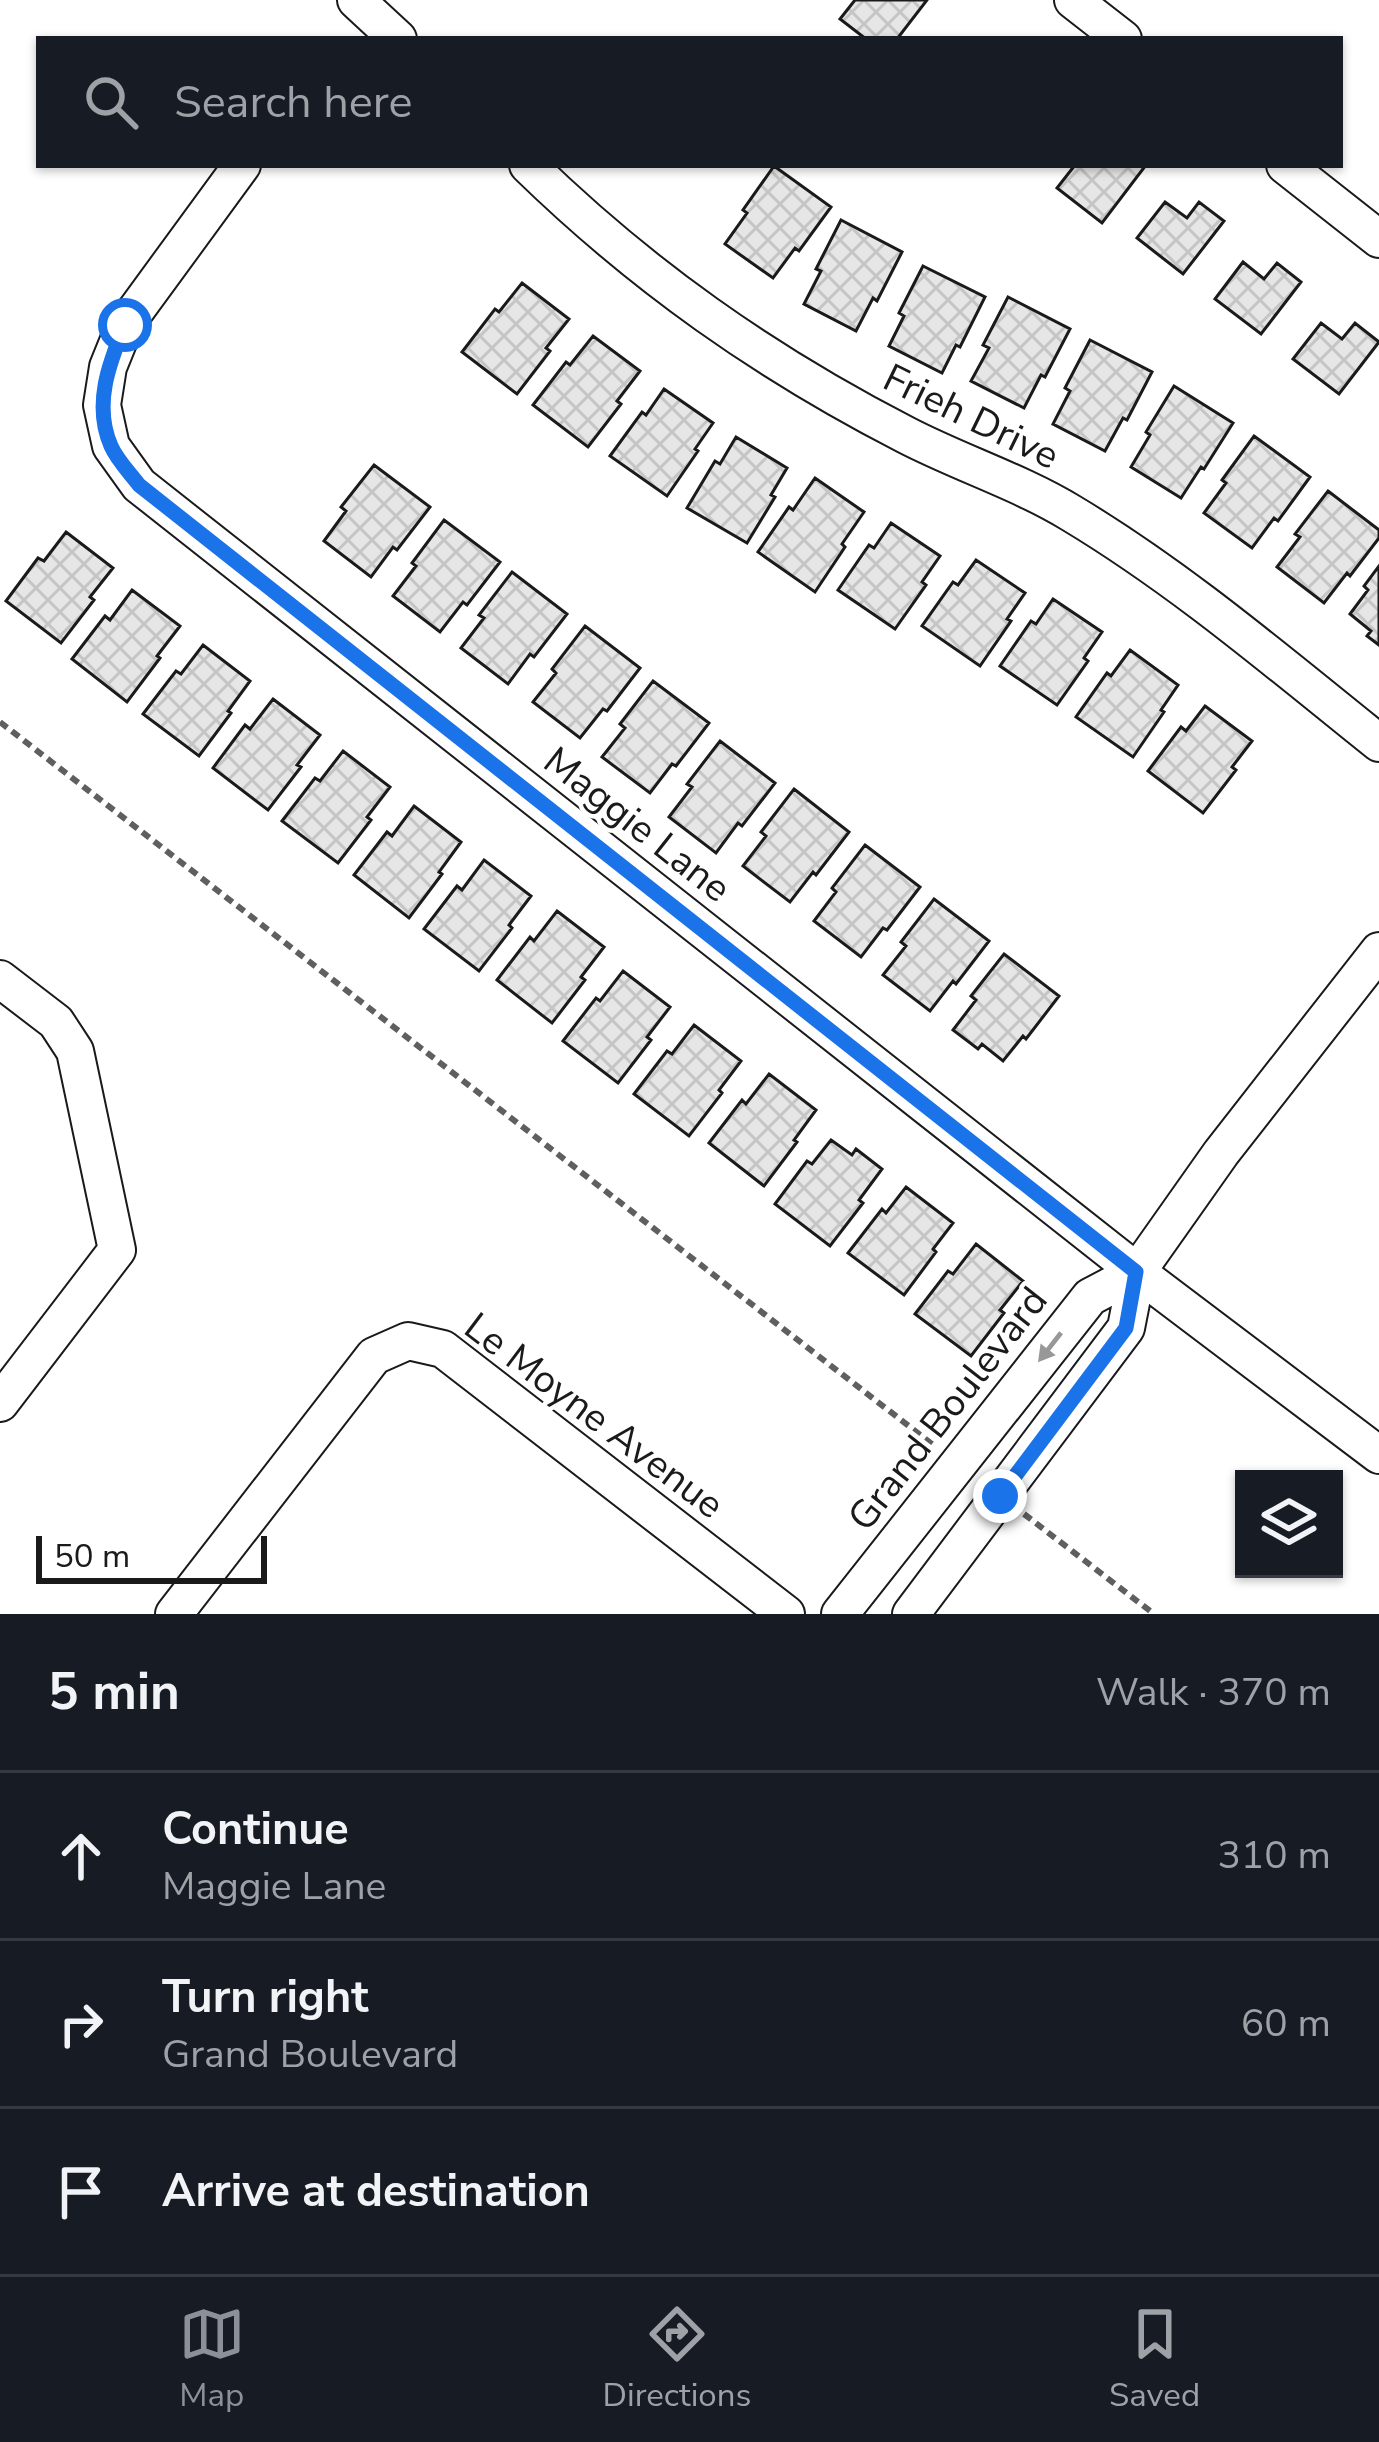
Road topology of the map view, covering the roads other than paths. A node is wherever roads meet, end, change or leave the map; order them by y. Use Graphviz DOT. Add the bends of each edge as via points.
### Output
graph roads {
  1 [pos="1073,0"];
  2 [pos="1119,36"];
  3 [pos="240,168"];
  4 [pos="531,168"];
  5 [pos="1289,168"];
  6 [pos="1379,239"];
  7 [pos="1379,743"];
  8 [pos="1379,951"];
  9 [pos="0,979"];
  10 [pos="1136,1272"];
  11 [pos="0,1402"];
  12 [pos="1379,1456"];
  13 [pos="174,1614"];
  14 [pos="786,1614"];
  15 [pos="840,1614"];
  16 [pos="911,1614"];
  1 -- 2 [label="street"];
  3 -- 10 [label="street, Maggie Lane" via="125,325 108,367 102,405 111,446 139,485"];
  4 -- 7 [label="street, Frieh Drive" via="667,288 755,349 907,436 1067,510 1173,579"];
  5 -- 6 [label="street"];
  8 -- 10 [label="street, Grand Boulevard"];
  9 -- 11 [label="street" via="56,1022 75,1051 117,1250"];
  10 -- 12 [label="street, Maggie Lane"];
  10 -- 15 [label="street, Grand Boulevard, one-way" via="1090,1297"];
  10 -- 16 [label="street, Grand Boulevard" via="1126,1328"];
  13 -- 14 [label="street, Le Moyne Avenue" via="374,1356 408,1341 443,1349"];
}
